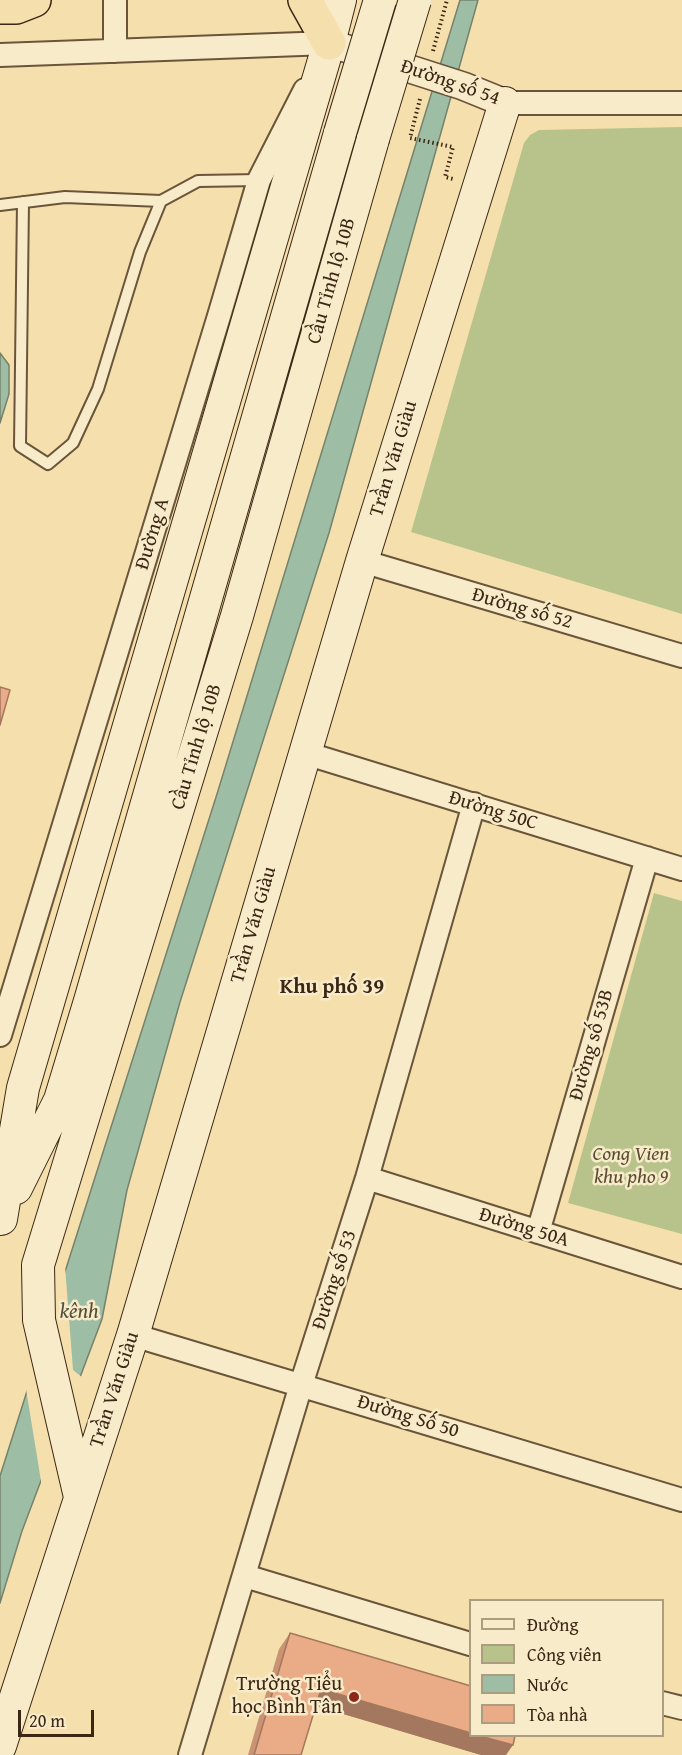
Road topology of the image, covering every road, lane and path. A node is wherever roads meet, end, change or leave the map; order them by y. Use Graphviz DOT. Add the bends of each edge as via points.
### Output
graph roads {
  1 [pos="34,0"];
  2 [pos="115,0"];
  3 [pos="305,0"];
  4 [pos="340,0"];
  5 [pos="380,0"];
  6 [pos="415,0"];
  7 [pos="0,7"];
  8 [pos="329,43"];
  9 [pos="115,51"];
  10 [pos="0,55"];
  11 [pos="505,103"];
  12 [pos="682,103"];
  13 [pos="410,138"];
  14 [pos="445,177"];
  15 [pos="259,180"];
  16 [pos="160,201"];
  17 [pos="23,202"];
  18 [pos="0,205"];
  19 [pos="362,561"];
  20 [pos="682,656"];
  21 [pos="304,753"];
  22 [pos="474,804"];
  23 [pos="647,858"];
  24 [pos="682,869"];
  25 [pos="0,1035"];
  26 [pos="367,1178"];
  27 [pos="3,1215"];
  28 [pos="538,1232"];
  29 [pos="682,1277"];
  30 [pos="133,1335"];
  31 [pos="301,1385"];
  32 [pos="80,1497"];
  33 [pos="682,1500"];
  34 [pos="245,1576"];
  35 [pos="469,1643"];
  36 [pos="664,1703"];
  37 [pos="682,1708"];
  38 [pos="0,1746"];
  39 [pos="190,1755"];
  1 -- 7 [label="highway" via="16,7"];
  2 -- 9 [label="street"];
  3 -- 8 [label="highway"];
  4 -- 8 [label="main road"];
  5 -- 27 [label="main road, Cầu Tỉnh lộ 10B, bridge" via="60,1100"];
  6 -- 32 [label="main road, Cầu Tỉnh lộ 10B, bridge" via="237,616 38,1264 39,1320"];
  8 -- 9 [label="street"];
  8 -- 11 [label="street, Đường số 54, bridge"];
  8 -- 15 [label="street, Đường A"];
  8 -- 27 [label="main road" via="23,1088"];
  9 -- 10 [label="street"];
  11 -- 12 [label="street, Đường số 54"];
  11 -- 19 [label="main road, Trần Văn Giàu"];
  13 -- 14 [label="path" via="453,147"];
  15 -- 16 [label="lane" via="198,182"];
  15 -- 25 [label="street, Đường A"];
  16 -- 17 [label="lane" via="65,197"];
  16 -- 17 [label="lane" via="140,252 98,389 73,443 48,464 20,446"];
  17 -- 18 [label="lane"];
  19 -- 20 [label="street, Đường số 52"];
  19 -- 21 [label="main road, Trần Văn Giàu"];
  21 -- 22 [label="street, Đường 50C"];
  21 -- 30 [label="main road, Trần Văn Giàu"];
  22 -- 23 [label="street, Đường 50C"];
  22 -- 26 [label="street, Đường số 53"];
  23 -- 24 [label="street, Đường 50C"];
  23 -- 28 [label="street, Đường số 53B"];
  26 -- 28 [label="street, Đường 50A"];
  26 -- 31 [label="street, Đường số 53"];
  28 -- 29 [label="street, Đường 50A"];
  30 -- 31 [label="street, Đường Số 50"];
  30 -- 32 [label="main road, Trần Văn Giàu"];
  31 -- 33 [label="street, Đường Số 50"];
  31 -- 34 [label="street, Đường số 53"];
  32 -- 38 [label="main road, Trần Văn Giàu"];
  34 -- 35 [label="street"];
  34 -- 39 [label="street, Đường số 53"];
  36 -- 37 [label="street"];
}
